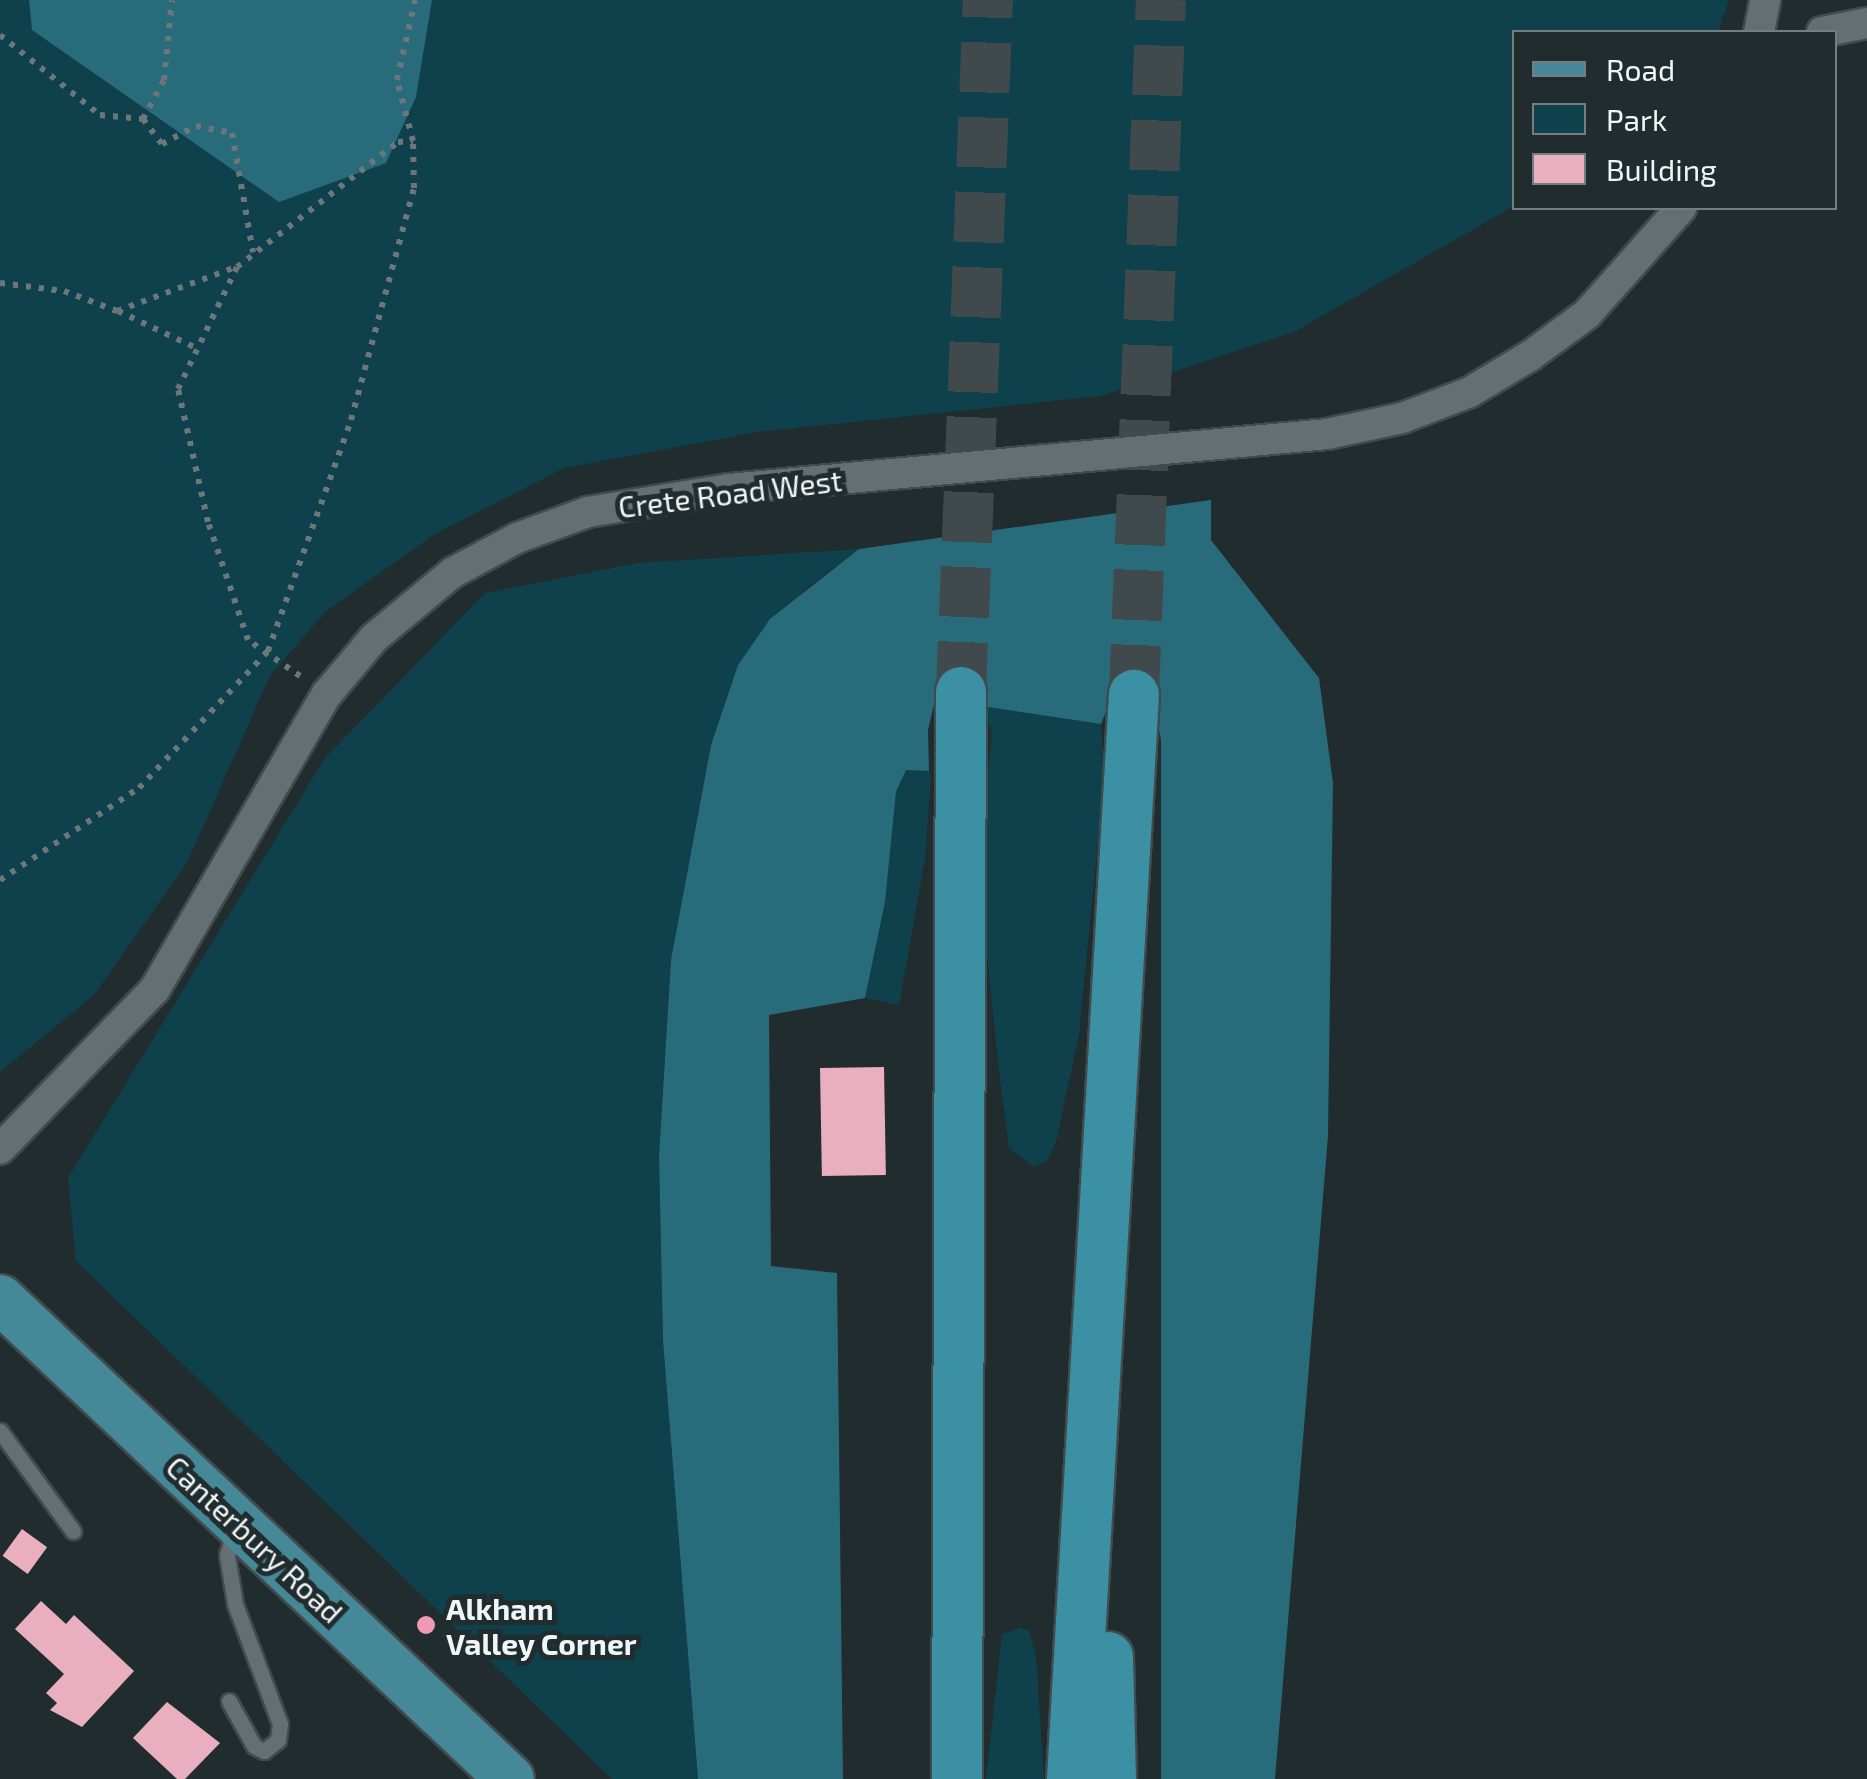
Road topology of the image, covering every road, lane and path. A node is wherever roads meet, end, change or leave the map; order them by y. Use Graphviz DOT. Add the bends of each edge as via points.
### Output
graph roads {
  1 [pos="172,0"];
  2 [pos="415,0"];
  3 [pos="1765,0"];
  4 [pos="1867,23"];
  5 [pos="1760,30"];
  6 [pos="1832,30"];
  7 [pos="0,35"];
  8 [pos="143,119"];
  9 [pos="413,140"];
  10 [pos="1679,210"];
  11 [pos="252,252"];
  12 [pos="237,267"];
  13 [pos="0,283"];
  14 [pos="116,310"];
  15 [pos="194,347"];
  16 [pos="268,651"];
  17 [pos="292,671"];
  18 [pos="961,692"];
  19 [pos="1134,695"];
  20 [pos="0,880"];
  21 [pos="0,1150"];
  22 [pos="0,1299"];
  23 [pos="1099,1302"];
  24 [pos="0,1431"];
  25 [pos="237,1522"];
  26 [pos="73,1531"];
  27 [pos="229,1701"];
  28 [pos="510,1779"];
  29 [pos="957,1779"];
  30 [pos="1072,1779"];
  31 [pos="1111,1779"];
  1 -- 8 [label="path" via="164,80"];
  2 -- 9 [label="path" via="396,80"];
  3 -- 5 [label="street"];
  4 -- 6 [label="street"];
  7 -- 8 [label="path" via="100,115"];
  8 -- 11 [label="path" via="162,144 196,126 232,133"];
  9 -- 11 [label="path" via="398,142"];
  9 -- 16 [label="path" via="414,188 350,420"];
  10 -- 21 [label="street, Crete Road West" via="1586,314 1470,392 1402,418 1328,434 730,489 606,509 517,538 452,573 374,638 328,694 155,989"];
  11 -- 12 [label="path"];
  12 -- 14 [label="path"];
  12 -- 15 [label="path"];
  13 -- 14 [label="path" via="64,291"];
  14 -- 15 [label="path"];
  15 -- 16 [label="path" via="178,388 208,522 248,640"];
  16 -- 17 [label="path"];
  16 -- 20 [label="path" via="139,788"];
  18 -- 29 [label="highway"];
  19 -- 23 [label="highway"];
  22 -- 25 [label="main road, Canterbury Road"];
  23 -- 30 [label="highway"];
  23 -- 31 [label="highway"];
  24 -- 26 [label="lane"];
  25 -- 27 [label="lane" via="227,1555 235,1604 280,1724 278,1740 264,1750 254,1746"];
  25 -- 28 [label="main road, Canterbury Road"];
}
